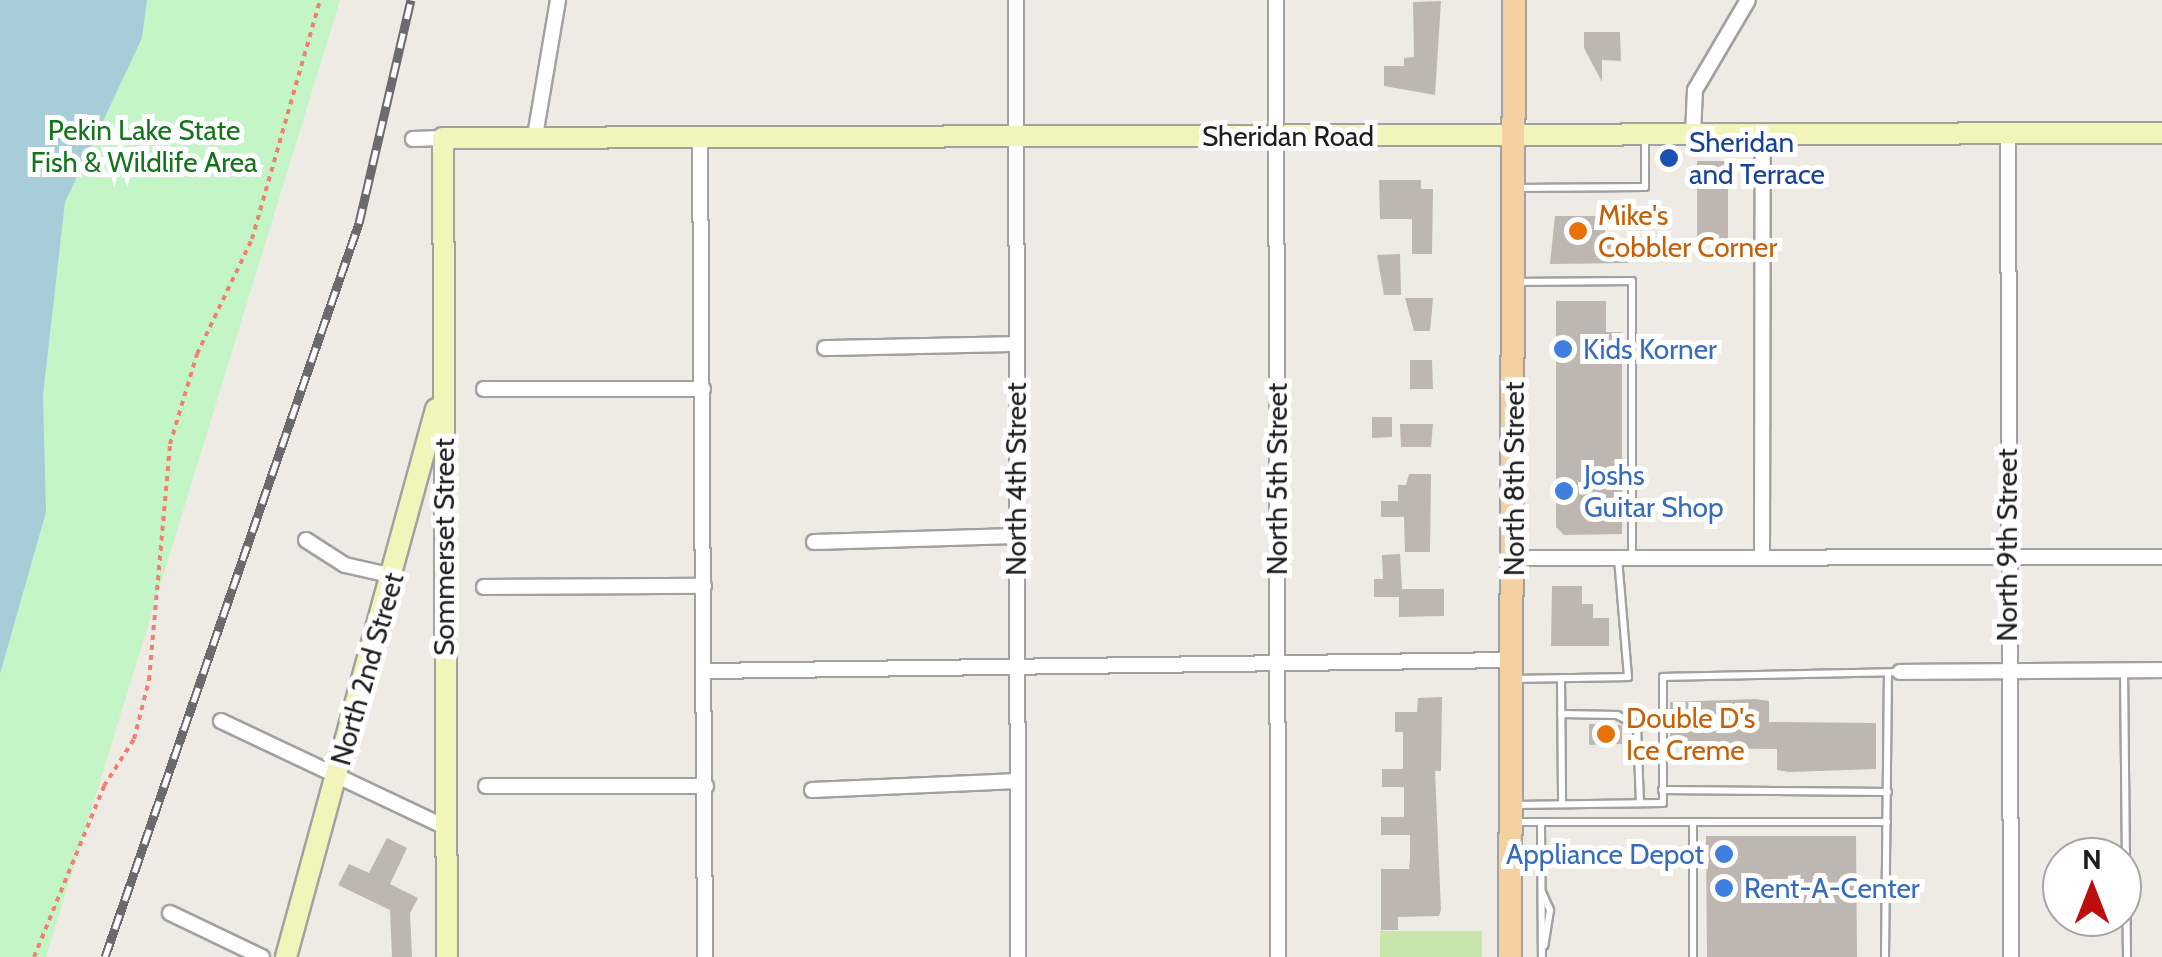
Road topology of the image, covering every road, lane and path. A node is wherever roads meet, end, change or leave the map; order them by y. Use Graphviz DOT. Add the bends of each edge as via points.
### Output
graph roads {
  1 [pos="320,0"];
  2 [pos="558,0"];
  3 [pos="1016,0"];
  4 [pos="1276,0"];
  5 [pos="1514,0"];
  6 [pos="1748,0"];
  7 [pos="2162,133"];
  8 [pos="1762,134"];
  9 [pos="2008,134"];
  10 [pos="1693,135"];
  11 [pos="535,136"];
  12 [pos="1016,136"];
  13 [pos="1276,136"];
  14 [pos="1645,136"];
  15 [pos="1516,137"];
  16 [pos="443,138"];
  17 [pos="700,138"];
  18 [pos="413,139"];
  19 [pos="1515,188"];
  20 [pos="1515,282"];
  21 [pos="1015,344"];
  22 [pos="825,348"];
  23 [pos="444,380"];
  24 [pos="484,389"];
  25 [pos="703,389"];
  26 [pos="1016,536"];
  27 [pos="306,540"];
  28 [pos="814,542"];
  29 [pos="1762,556"];
  30 [pos="1625,557"];
  31 [pos="2006,557"];
  32 [pos="2162,557"];
  33 [pos="1514,558"];
  34 [pos="394,576"];
  35 [pos="704,586"];
  36 [pos="484,588"];
  37 [pos="1278,662"];
  38 [pos="1016,665"];
  39 [pos="1513,669"];
  40 [pos="2008,670"];
  41 [pos="2124,670"];
  42 [pos="2162,670"];
  43 [pos="705,671"];
  44 [pos="1894,673"];
  45 [pos="1562,678"];
  46 [pos="1562,714"];
  47 [pos="221,721"];
  48 [pos="336,777"];
  49 [pos="1017,782"];
  50 [pos="486,786"];
  51 [pos="706,786"];
  52 [pos="812,790"];
  53 [pos="1662,790"];
  54 [pos="1888,792"];
  55 [pos="1562,804"];
  56 [pos="1640,804"];
  57 [pos="1512,813"];
  58 [pos="1541,822"];
  59 [pos="1694,822"];
  60 [pos="1888,822"];
  61 [pos="445,827"];
  62 [pos="170,913"];
  63 [pos="1542,954"];
  64 [pos="34,957"];
  65 [pos="262,957"];
  66 [pos="286,957"];
  67 [pos="447,957"];
  68 [pos="705,957"];
  69 [pos="1018,957"];
  70 [pos="1278,957"];
  71 [pos="1510,957"];
  72 [pos="1693,957"];
  73 [pos="1885,957"];
  74 [pos="2011,957"];
  75 [pos="2127,957"];
  1 -- 64 [label="path" via="252,239 197,354 170,444 150,680 134,738 104,786"];
  2 -- 11 [label="street"];
  3 -- 12 [label="street, North 4th Street"];
  4 -- 13 [label="street, North 5th Street"];
  5 -- 15 [label="main road, North 8th Street"];
  6 -- 10 [label="street" via="1695,90"];
  7 -- 9 [label="main road, Sheridan Road"];
  8 -- 9 [label="main road, Sheridan Road"];
  8 -- 10 [label="main road, Sheridan Road"];
  8 -- 29 [label="street"];
  9 -- 31 [label="street, North 9th Street"];
  10 -- 14 [label="main road, Sheridan Road"];
  11 -- 16 [label="main road, Sheridan Road"];
  11 -- 17 [label="main road, Sheridan Road"];
  12 -- 13 [label="main road, Sheridan Road"];
  12 -- 17 [label="main road, Sheridan Road"];
  12 -- 21 [label="street, North 4th Street"];
  13 -- 15 [label="main road, Sheridan Road"];
  13 -- 37 [label="street, North 5th Street"];
  14 -- 15 [label="main road, Sheridan Road"];
  14 -- 19 [label="lane" via="1645,187"];
  15 -- 19 [label="main road, North 8th Street"];
  16 -- 18 [label="street, Sheridan Road"];
  16 -- 23 [label="main road, Sommerset Street"];
  17 -- 25 [label="street"];
  19 -- 20 [label="main road, North 8th Street"];
  20 -- 30 [label="lane" via="1632,282"];
  20 -- 33 [label="main road, North 8th Street"];
  21 -- 22 [label="street"];
  21 -- 26 [label="street, North 4th Street"];
  23 -- 34 [label="main road, North 2nd Street"];
  23 -- 61 [label="main road, Sommerset Street"];
  24 -- 25 [label="street"];
  25 -- 35 [label="street"];
  26 -- 28 [label="street"];
  26 -- 38 [label="street, North 4th Street"];
  27 -- 34 [label="street" via="345,565"];
  29 -- 30 [label="street"];
  29 -- 31 [label="street"];
  30 -- 33 [label="street"];
  30 -- 45 [label="lane" via="1628,678"];
  31 -- 32 [label="street"];
  31 -- 40 [label="street, North 9th Street"];
  33 -- 39 [label="main road, North 8th Street"];
  34 -- 48 [label="main road, North 2nd Street"];
  35 -- 36 [label="street"];
  35 -- 43 [label="street"];
  37 -- 38 [label="street"];
  37 -- 39 [label="street"];
  37 -- 70 [label="street, North 5th Street"];
  38 -- 43 [label="street"];
  38 -- 49 [label="street, North 4th Street"];
  39 -- 45 [label="lane"];
  39 -- 57 [label="main road, North 8th Street"];
  40 -- 41 [label="street"];
  40 -- 44 [label="street"];
  40 -- 74 [label="street, North 9th Street"];
  41 -- 42 [label="street"];
  41 -- 75 [label="lane"];
  43 -- 51 [label="street"];
  44 -- 53 [label="lane" via="1662,677"];
  44 -- 54 [label="lane"];
  45 -- 46 [label="lane"];
  46 -- 55 [label="lane"];
  46 -- 56 [label="lane" via="1616,716 1637,725"];
  47 -- 48 [label="street"];
  48 -- 61 [label="street"];
  48 -- 66 [label="main road, North 2nd Street"];
  49 -- 52 [label="street"];
  49 -- 69 [label="street, North 4th Street"];
  50 -- 51 [label="street"];
  51 -- 68 [label="street"];
  53 -- 54 [label="lane"];
  53 -- 56 [label="lane" via="1662,803"];
  54 -- 60 [label="lane"];
  55 -- 56 [label="lane"];
  55 -- 57 [label="lane"];
  57 -- 58 [label="lane"];
  57 -- 71 [label="main road, North 8th Street"];
  58 -- 59 [label="lane"];
  58 -- 63 [label="lane"];
  59 -- 60 [label="lane"];
  59 -- 72 [label="lane"];
  60 -- 73 [label="lane"];
  61 -- 67 [label="main road, Sommerset Street"];
  62 -- 65 [label="street"];
}
